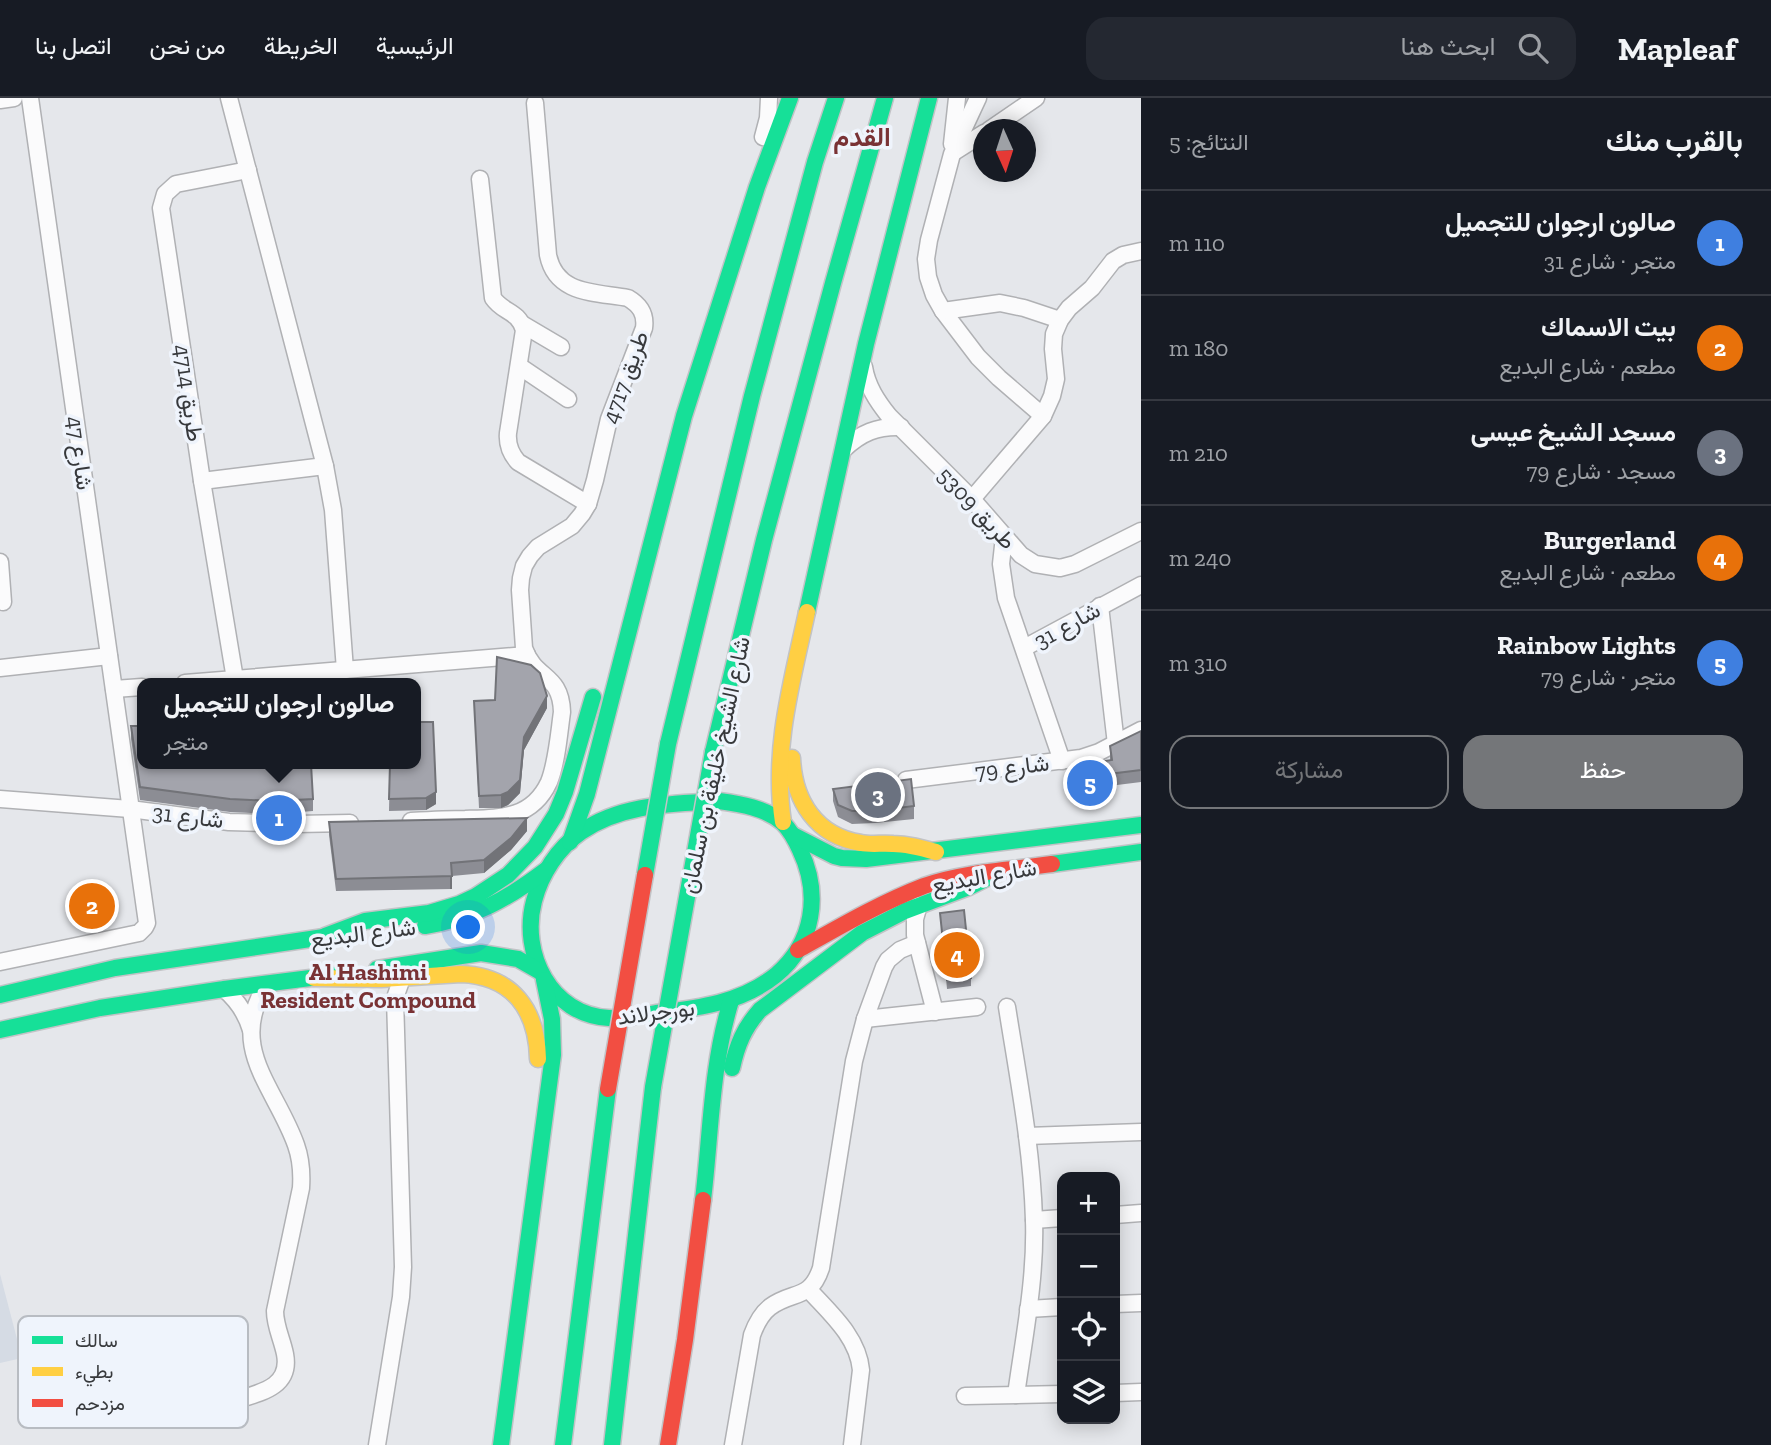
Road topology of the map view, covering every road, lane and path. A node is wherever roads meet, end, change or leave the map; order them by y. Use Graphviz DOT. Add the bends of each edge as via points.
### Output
graph roads {
  1 [pos="14,98"];
  2 [pos="30,98"];
  3 [pos="229,98"];
  4 [pos="769,98"];
  5 [pos="790,98"];
  6 [pos="836,98"];
  7 [pos="885,98"];
  8 [pos="929,98"];
  9 [pos="957,98"];
  10 [pos="978,98"];
  11 [pos="1036,98"];
  12 [pos="0,100"];
  13 [pos="536,103"];
  14 [pos="1005,119"];
  15 [pos="973,140"];
  16 [pos="952,154"];
  17 [pos="248,170"];
  18 [pos="480,179"];
  19 [pos="757,187"];
  20 [pos="1141,251"];
  21 [pos="943,311"];
  22 [pos="1060,320"];
  23 [pos="522,324"];
  24 [pos="561,348"];
  25 [pos="863,357"];
  26 [pos="519,366"];
  27 [pos="568,399"];
  28 [pos="1043,416"];
  29 [pos="901,427"];
  30 [pos="838,460"];
  31 [pos="325,466"];
  32 [pos="202,481"];
  33 [pos="972,499"];
  34 [pos="588,504"];
  35 [pos="1141,531"];
  36 [pos="1004,537"];
  37 [pos="0,562"];
  38 [pos="644,565"];
  39 [pos="1141,585"];
  40 [pos="3,602"];
  41 [pos="1100,606"];
  42 [pos="613,629"];
  43 [pos="1024,648"];
  44 [pos="527,655"];
  45 [pos="109,656"];
  46 [pos="0,668"];
  47 [pos="345,670"];
  48 [pos="795,671"];
  49 [pos="235,678"];
  50 [pos="247,678"];
  51 [pos="598,681"];
  52 [pos="137,687"];
  53 [pos="114,689"];
  54 [pos="1141,730"];
  55 [pos="1116,744"];
  56 [pos="1062,761"];
  57 [pos="906,780"];
  58 [pos="0,799"];
  59 [pos="130,809"];
  60 [pos="391,821"];
  61 [pos="364,822"];
  62 [pos="1141,825"];
  63 [pos="788,829"];
  64 [pos="570,842"];
  65 [pos="936,852"];
  66 [pos="1141,852"];
  67 [pos="549,868"];
  68 [pos="1001,871"];
  69 [pos="919,905"];
  70 [pos="884,920"];
  71 [pos="326,936"];
  72 [pos="108,939"];
  73 [pos="916,939"];
  74 [pos="798,950"];
  75 [pos="0,964"];
  76 [pos="115,968"];
  77 [pos="542,976"];
  78 [pos="314,978"];
  79 [pos="395,979"];
  80 [pos="267,984"];
  81 [pos="224,989"];
  82 [pos="3,995"];
  83 [pos="731,1001"];
  84 [pos="976,1007"];
  85 [pos="1007,1007"];
  86 [pos="935,1012"];
  87 [pos="865,1019"];
  88 [pos="0,1030"];
  89 [pos="251,1031"];
  90 [pos="1141,1132"];
  91 [pos="1027,1136"];
  92 [pos="707,1160"];
  93 [pos="538,1167"];
  94 [pos="1141,1213"];
  95 [pos="1120,1215"];
  96 [pos="1057,1218"];
  97 [pos="1034,1220"];
  98 [pos="809,1290"];
  99 [pos="1141,1303"];
  100 [pos="1120,1304"];
  101 [pos="1057,1307"];
  102 [pos="1028,1310"];
  103 [pos="1141,1392"];
  104 [pos="1120,1393"];
  105 [pos="1057,1394"];
  106 [pos="1016,1395"];
  107 [pos="965,1396"];
  108 [pos="248,1397"];
  109 [pos="377,1445"];
  110 [pos="501,1445"];
  111 [pos="563,1445"];
  112 [pos="612,1445"];
  113 [pos="668,1445"];
  114 [pos="733,1445"];
  115 [pos="852,1445"];
  1 -- 12 [label="street"];
  2 -- 45 [label="street, شارع 47"];
  3 -- 17 [label="street"];
  4 -- 19 [label="street"];
  5 -- 19 [label="main road"];
  6 -- 111 [label="main road, شارع الشيخ خليفة بن سلمان, bridge" via="752,396 668,744 608,1089"];
  7 -- 112 [label="main road, شارع الشيخ خليفة بن سلمان, bridge" via="829,295 713,752 653,1087"];
  8 -- 25 [label="main road"];
  9 -- 16 [label="street"];
  10 -- 16 [label="street"];
  11 -- 14 [label="street"];
  13 -- 34 [label="street, طريق 4717" via="553,272 574,288 628,298 644,317 643,333 609,419"];
  15 -- 16 [label="street"];
  16 -- 21 [label="street" via="926,259 928,277"];
  17 -- 31 [label="street"];
  17 -- 32 [label="street, طريق 4714" via="176,184 165,194 161,208"];
  18 -- 23 [label="street" via="493,298"];
  19 -- 38 [label="main road" via="684,416"];
  20 -- 22 [label="street" via="1113,261"];
  21 -- 22 [label="street" via="1000,303"];
  21 -- 28 [label="street" via="978,357"];
  22 -- 28 [label="street" via="1054,334 1056,379"];
  23 -- 24 [label="street"];
  23 -- 26 [label="street"];
  25 -- 29 [label="street, طريق 5309" via="879,403"];
  25 -- 30 [label="main road"];
  26 -- 27 [label="street"];
  26 -- 34 [label="street" via="508,433 511,452 518,462"];
  28 -- 33 [label="street"];
  29 -- 30 [label="street" via="864,433"];
  29 -- 33 [label="street, طريق 5309"];
  30 -- 48 [label="main road"];
  31 -- 32 [label="street"];
  31 -- 47 [label="street"];
  32 -- 49 [label="street, طريق 4714"];
  33 -- 36 [label="street, طريق 5309"];
  34 -- 44 [label="street, طريق 4717" via="572,526 538,547 524,566 520,590"];
  35 -- 36 [label="street, طريق 5309" via="1060,568 1035,564"];
  36 -- 43 [label="street" via="1002,581"];
  37 -- 40 [label="street"];
  38 -- 42 [label="main road" via="624,597"];
  38 -- 64 [label="main road" via="591,777"];
  39 -- 41 [label="street, شارع 31"];
  41 -- 43 [label="street, شارع 31"];
  41 -- 55 [label="street"];
  43 -- 56 [label="street, شارع 31"];
  44 -- 47 [label="street"];
  44 -- 60 [label="street" via="555,684 562,712 552,771 535,802 503,818"];
  45 -- 46 [label="street"];
  45 -- 53 [label="street, شارع 47"];
  47 -- 50 [label="street"];
  48 -- 63 [label="main road, بورجرلاند" via="779,754 779,798"];
  48 -- 65 [label="main road" via="793,781 810,815 841,838"];
  51 -- 71 [label="main road" via="556,814 521,865 487,890 451,908 366,921"];
  52 -- 53 [label="street"];
  53 -- 59 [label="street, شارع 47"];
  54 -- 55 [label="street, شارع 79"];
  55 -- 56 [label="street, شارع 79"];
  56 -- 57 [label="street, شارع 79"];
  58 -- 59 [label="street, شارع 31"];
  59 -- 61 [label="street, شارع 31" via="240,823"];
  59 -- 72 [label="street, شارع 47" via="147,923 139,933"];
  62 -- 65 [label="main road, شارع البديع"];
  63 -- 64 [label="main road" via="744,805 685,803 640,808 610,818"];
  63 -- 65 [label="main road, شارع البديع" via="842,858"];
  63 -- 74 [label="main road, بورجرلاند" via="808,867 813,892 811,918"];
  64 -- 67 [label="main road"];
  66 -- 68 [label="main road, شارع البديع"];
  67 -- 71 [label="main road, شارع البديع" via="513,895 464,918"];
  67 -- 77 [label="main road" via="531,914 531,942"];
  68 -- 69 [label="main road"];
  68 -- 74 [label="main road, شارع البديع" via="925,886"];
  69 -- 70 [label="main road"];
  69 -- 73 [label="street"];
  70 -- 73 [label="street" via="901,925"];
  70 -- 92 [label="main road" via="768,1003 741,1035 724,1125"];
  71 -- 76 [label="main road, شارع البديع"];
  72 -- 75 [label="street, شارع 47"];
  72 -- 76 [label="street"];
  73 -- 86 [label="street"];
  73 -- 87 [label="street" via="888,960"];
  74 -- 83 [label="main road, بورجرلاند" via="770,979"];
  75 -- 82 [label="street"];
  76 -- 82 [label="main road, شارع البديع"];
  77 -- 78 [label="main road, شارع البديع" via="518,959 481,953"];
  77 -- 83 [label="main road, بورجرلاند" via="567,1004 596,1018"];
  77 -- 93 [label="main road" via="552,1019 553,1055"];
  78 -- 79 [label="main road"];
  78 -- 80 [label="main road, شارع البديع"];
  79 -- 93 [label="main road" via="475,974 506,988 528,1011 538,1043 534,1150"];
  79 -- 109 [label="street" via="403,1267"];
  80 -- 81 [label="main road, شارع البديع"];
  80 -- 89 [label="street" via="255,1007"];
  81 -- 88 [label="main road, شارع البديع" via="100,1008"];
  81 -- 89 [label="street" via="243,1010"];
  83 -- 92 [label="main road" via="720,1038"];
  84 -- 86 [label="street"];
  85 -- 91 [label="street"];
  86 -- 87 [label="street"];
  87 -- 98 [label="street" via="854,1061 821,1268"];
  89 -- 108 [label="street" via="258,1067 295,1143 302,1173 275,1311 285,1354 284,1372 273,1387"];
  90 -- 91 [label="street"];
  91 -- 97 [label="street"];
  92 -- 113 [label="main road" via="691,1308"];
  93 -- 110 [label="main road"];
  94 -- 95 [label="street"];
  96 -- 97 [label="street"];
  97 -- 102 [label="street"];
  98 -- 114 [label="street" via="775,1304 758,1320"];
  98 -- 115 [label="street" via="855,1344 860,1358"];
  99 -- 100 [label="street"];
  101 -- 102 [label="street"];
  102 -- 106 [label="street"];
  103 -- 104 [label="street"];
  105 -- 106 [label="street"];
  106 -- 107 [label="street"];
}
